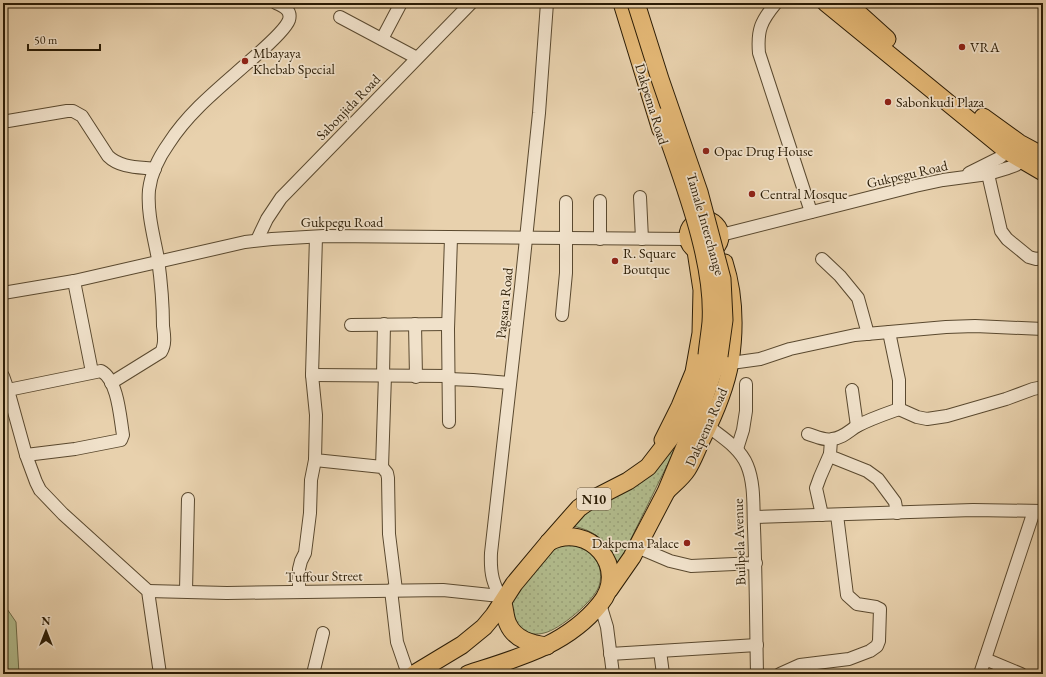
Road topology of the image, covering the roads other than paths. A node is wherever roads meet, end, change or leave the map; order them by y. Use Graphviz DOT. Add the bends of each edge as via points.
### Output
graph roads {
  1 [pos="276,3"];
  2 [pos="401,3"];
  3 [pos="471,3"];
  4 [pos="547,3"];
  5 [pos="621,3"];
  6 [pos="624,3"];
  7 [pos="636,3"];
  8 [pos="640,3"];
  9 [pos="776,3"];
  10 [pos="826,3"];
  11 [pos="854,5"];
  12 [pos="340,17"];
  13 [pos="382,39"];
  14 [pos="418,58"];
  15 [pos="8,121"];
  16 [pos="1024,152"];
  17 [pos="155,169"];
  18 [pos="1043,172"];
  19 [pos="988,174"];
  20 [pos="959,177"];
  21 [pos="640,198"];
  22 [pos="600,201"];
  23 [pos="566,202"];
  24 [pos="811,212"];
  25 [pos="713,222"];
  26 [pos="316,237"];
  27 [pos="452,238"];
  28 [pos="526,239"];
  29 [pos="566,239"];
  30 [pos="600,239"];
  31 [pos="642,239"];
  32 [pos="691,239"];
  33 [pos="720,239"];
  34 [pos="257,240"];
  35 [pos="1043,258"];
  36 [pos="822,259"];
  37 [pos="158,261"];
  38 [pos="74,281"];
  39 [pos="3,293"];
  40 [pos="562,315"];
  41 [pos="384,324"];
  42 [pos="414,324"];
  43 [pos="448,324"];
  44 [pos="351,325"];
  45 [pos="1043,329"];
  46 [pos="889,332"];
  47 [pos="868,334"];
  48 [pos="719,358"];
  49 [pos="92,372"];
  50 [pos="312,375"];
  51 [pos="384,375"];
  52 [pos="3,376"];
  53 [pos="416,376"];
  54 [pos="449,378"];
  55 [pos="111,383"];
  56 [pos="510,383"];
  57 [pos="746,384"];
  58 [pos="1043,387"];
  59 [pos="8,390"];
  60 [pos="852,390"];
  61 [pos="899,409"];
  62 [pos="449,422"];
  63 [pos="857,426"];
  64 [pos="709,427"];
  65 [pos="808,434"];
  66 [pos="831,440"];
  67 [pos="736,449"];
  68 [pos="830,454"];
  69 [pos="26,455"];
  70 [pos="315,460"];
  71 [pos="382,467"];
  72 [pos="648,467"];
  73 [pos="666,492"];
  74 [pos="188,499"];
  75 [pos="1038,511"];
  76 [pos="897,513"];
  77 [pos="822,515"];
  78 [pos="837,515"];
  79 [pos="754,517"];
  80 [pos="549,542"];
  81 [pos="637,547"];
  82 [pos="756,563"];
  83 [pos="393,590"];
  84 [pos="609,590"];
  85 [pos="148,591"];
  86 [pos="186,591"];
  87 [pos="300,591"];
  88 [pos="501,600"];
  89 [pos="600,604"];
  90 [pos="323,633"];
  91 [pos="757,645"];
  92 [pos="547,646"];
  93 [pos="660,651"];
  94 [pos="610,654"];
  95 [pos="984,659"];
  96 [pos="160,674"];
  97 [pos="312,674"];
  98 [pos="408,674"];
  99 [pos="414,674"];
  100 [pos="468,674"];
  101 [pos="613,674"];
  102 [pos="663,674"];
  103 [pos="757,674"];
  104 [pos="780,674"];
  105 [pos="980,674"];
  106 [pos="1021,674"];
  1 -- 17 [label="street" via="287,9 289,14 289,20 283,29 198,107 167,145"];
  2 -- 13 [label="street"];
  3 -- 14 [label="street, Sabonjida Road"];
  4 -- 28 [label="street, Pagsara Road"];
  5 -- 32 [label="main road, Dakpema Road"];
  6 -- 48 [label="highway, Tamale Interchange, bridge" via="705,258 711,321"];
  7 -- 48 [label="highway, Tamale Interchange, bridge" via="699,192 722,279 724,320"];
  8 -- 25 [label="main road, Dakpema Road"];
  9 -- 24 [label="street" via="760,26 759,53"];
  10 -- 16 [label="highway"];
  11 -- 16 [label="highway" via="891,42"];
  12 -- 13 [label="street"];
  13 -- 14 [label="street"];
  14 -- 34 [label="street, Sabonjida Road" via="281,198"];
  15 -- 17 [label="street" via="67,111 79,113 112,160 125,166"];
  16 -- 18 [label="highway"];
  16 -- 19 [label="street, Gukpegu Road" via="1016,165"];
  16 -- 20 [label="street, Gukpegu Road" via="993,161"];
  17 -- 37 [label="street" via="149,191 149,204"];
  19 -- 20 [label="street, Gukpegu Road"];
  19 -- 35 [label="street" via="1001,231 1029,257"];
  20 -- 24 [label="street, Gukpegu Road"];
  21 -- 31 [label="street"];
  22 -- 30 [label="street"];
  23 -- 29 [label="street"];
  24 -- 33 [label="street, Gukpegu Road"];
  25 -- 32 [label="main road" via="703,220 693,224"];
  25 -- 33 [label="main road" via="720,230"];
  26 -- 27 [label="street, Gukpegu Road"];
  26 -- 34 [label="street, Gukpegu Road"];
  26 -- 50 [label="street"];
  27 -- 28 [label="street, Gukpegu Road"];
  27 -- 43 [label="street"];
  28 -- 29 [label="street, Gukpegu Road"];
  28 -- 56 [label="street, Pagsara Road"];
  29 -- 30 [label="street, Gukpegu Road"];
  29 -- 40 [label="street"];
  30 -- 31 [label="street, Gukpegu Road"];
  31 -- 32 [label="street, Gukpegu Road"];
  32 -- 33 [label="main road" via="699,253 713,251"];
  32 -- 72 [label="main road, Dakpema Road" via="701,290 700,333 693,372"];
  33 -- 48 [label="main road, Dakpema Road" via="733,295 734,330"];
  34 -- 37 [label="street, Gukpegu Road"];
  36 -- 47 [label="street" via="858,298"];
  37 -- 38 [label="street, Gukpegu Road"];
  37 -- 55 [label="street" via="163,309 163,349"];
  38 -- 39 [label="street, Gukpegu Road"];
  38 -- 49 [label="street"];
  41 -- 42 [label="street"];
  41 -- 44 [label="street"];
  41 -- 51 [label="street"];
  42 -- 43 [label="street"];
  42 -- 53 [label="street"];
  43 -- 54 [label="street"];
  45 -- 46 [label="street" via="975,326"];
  46 -- 47 [label="street"];
  46 -- 61 [label="street" via="899,380"];
  47 -- 48 [label="street" via="832,339 760,359"];
  48 -- 64 [label="main road, Dakpema Road" via="722,393"];
  48 -- 72 [label="highway, Tamale Interchange" via="675,432"];
  48 -- 73 [label="highway, Tamale Interchange"];
  49 -- 55 [label="street" via="105,373"];
  49 -- 59 [label="street"];
  50 -- 51 [label="street"];
  50 -- 70 [label="street" via="316,415"];
  51 -- 53 [label="street"];
  51 -- 71 [label="street"];
  52 -- 59 [label="street"];
  53 -- 54 [label="street"];
  54 -- 56 [label="street"];
  54 -- 62 [label="street"];
  55 -- 69 [label="street" via="118,405 123,435 121,440"];
  56 -- 88 [label="street, Pagsara Road" via="490,571"];
  57 -- 67 [label="street" via="746,411"];
  58 -- 61 [label="street" via="947,416 927,419"];
  59 -- 69 [label="street"];
  60 -- 63 [label="street"];
  61 -- 63 [label="street"];
  63 -- 66 [label="street" via="844,436"];
  64 -- 67 [label="street, Builpela Avenue"];
  64 -- 73 [label="main road, Dakpema Road" via="688,470"];
  65 -- 66 [label="street"];
  66 -- 68 [label="street"];
  67 -- 79 [label="street, Builpela Avenue" via="748,466"];
  68 -- 76 [label="street" via="867,471 878,479 895,502"];
  68 -- 77 [label="street" via="816,488"];
  69 -- 85 [label="street" via="36,482 47,497"];
  70 -- 71 [label="street"];
  70 -- 87 [label="street" via="305,553 299,569"];
  71 -- 83 [label="street" via="388,478"];
  72 -- 80 [label="highway, Dakpema Road / N10" via="579,508"];
  73 -- 81 [label="highway, Dakpema Road"];
  74 -- 86 [label="street"];
  75 -- 76 [label="street"];
  75 -- 95 [label="street"];
  76 -- 78 [label="street"];
  77 -- 78 [label="street"];
  77 -- 79 [label="street"];
  78 -- 104 [label="street" via="847,595 857,604 880,609 879,641 870,651 849,659 800,665"];
  79 -- 82 [label="street, Builpela Avenue"];
  80 -- 84 [label="highway" via="558,537 569,536 582,538 594,545 604,556 609,567"];
  80 -- 88 [label="highway, N10"];
  81 -- 82 [label="street" via="670,562 691,566"];
  81 -- 84 [label="highway, Dakpema Road"];
  82 -- 91 [label="street, Builpela Avenue"];
  83 -- 87 [label="street, Tuffour Street"];
  83 -- 88 [label="street, Tuffour Street" via="443,590"];
  83 -- 98 [label="street" via="397,642"];
  84 -- 89 [label="highway"];
  85 -- 86 [label="street, Tuffour Street"];
  85 -- 96 [label="street"];
  86 -- 87 [label="street, Tuffour Street"];
  88 -- 92 [label="highway" via="513,632 532,644"];
  88 -- 99 [label="highway, N10" via="484,627 462,646"];
  89 -- 92 [label="highway" via="578,626"];
  89 -- 94 [label="street" via="607,627"];
  90 -- 97 [label="street"];
  91 -- 93 [label="street"];
  91 -- 103 [label="street, Builpela Avenue"];
  92 -- 100 [label="highway"];
  93 -- 94 [label="street"];
  93 -- 102 [label="street"];
  94 -- 101 [label="street"];
  95 -- 105 [label="street"];
  95 -- 106 [label="street"];
}
